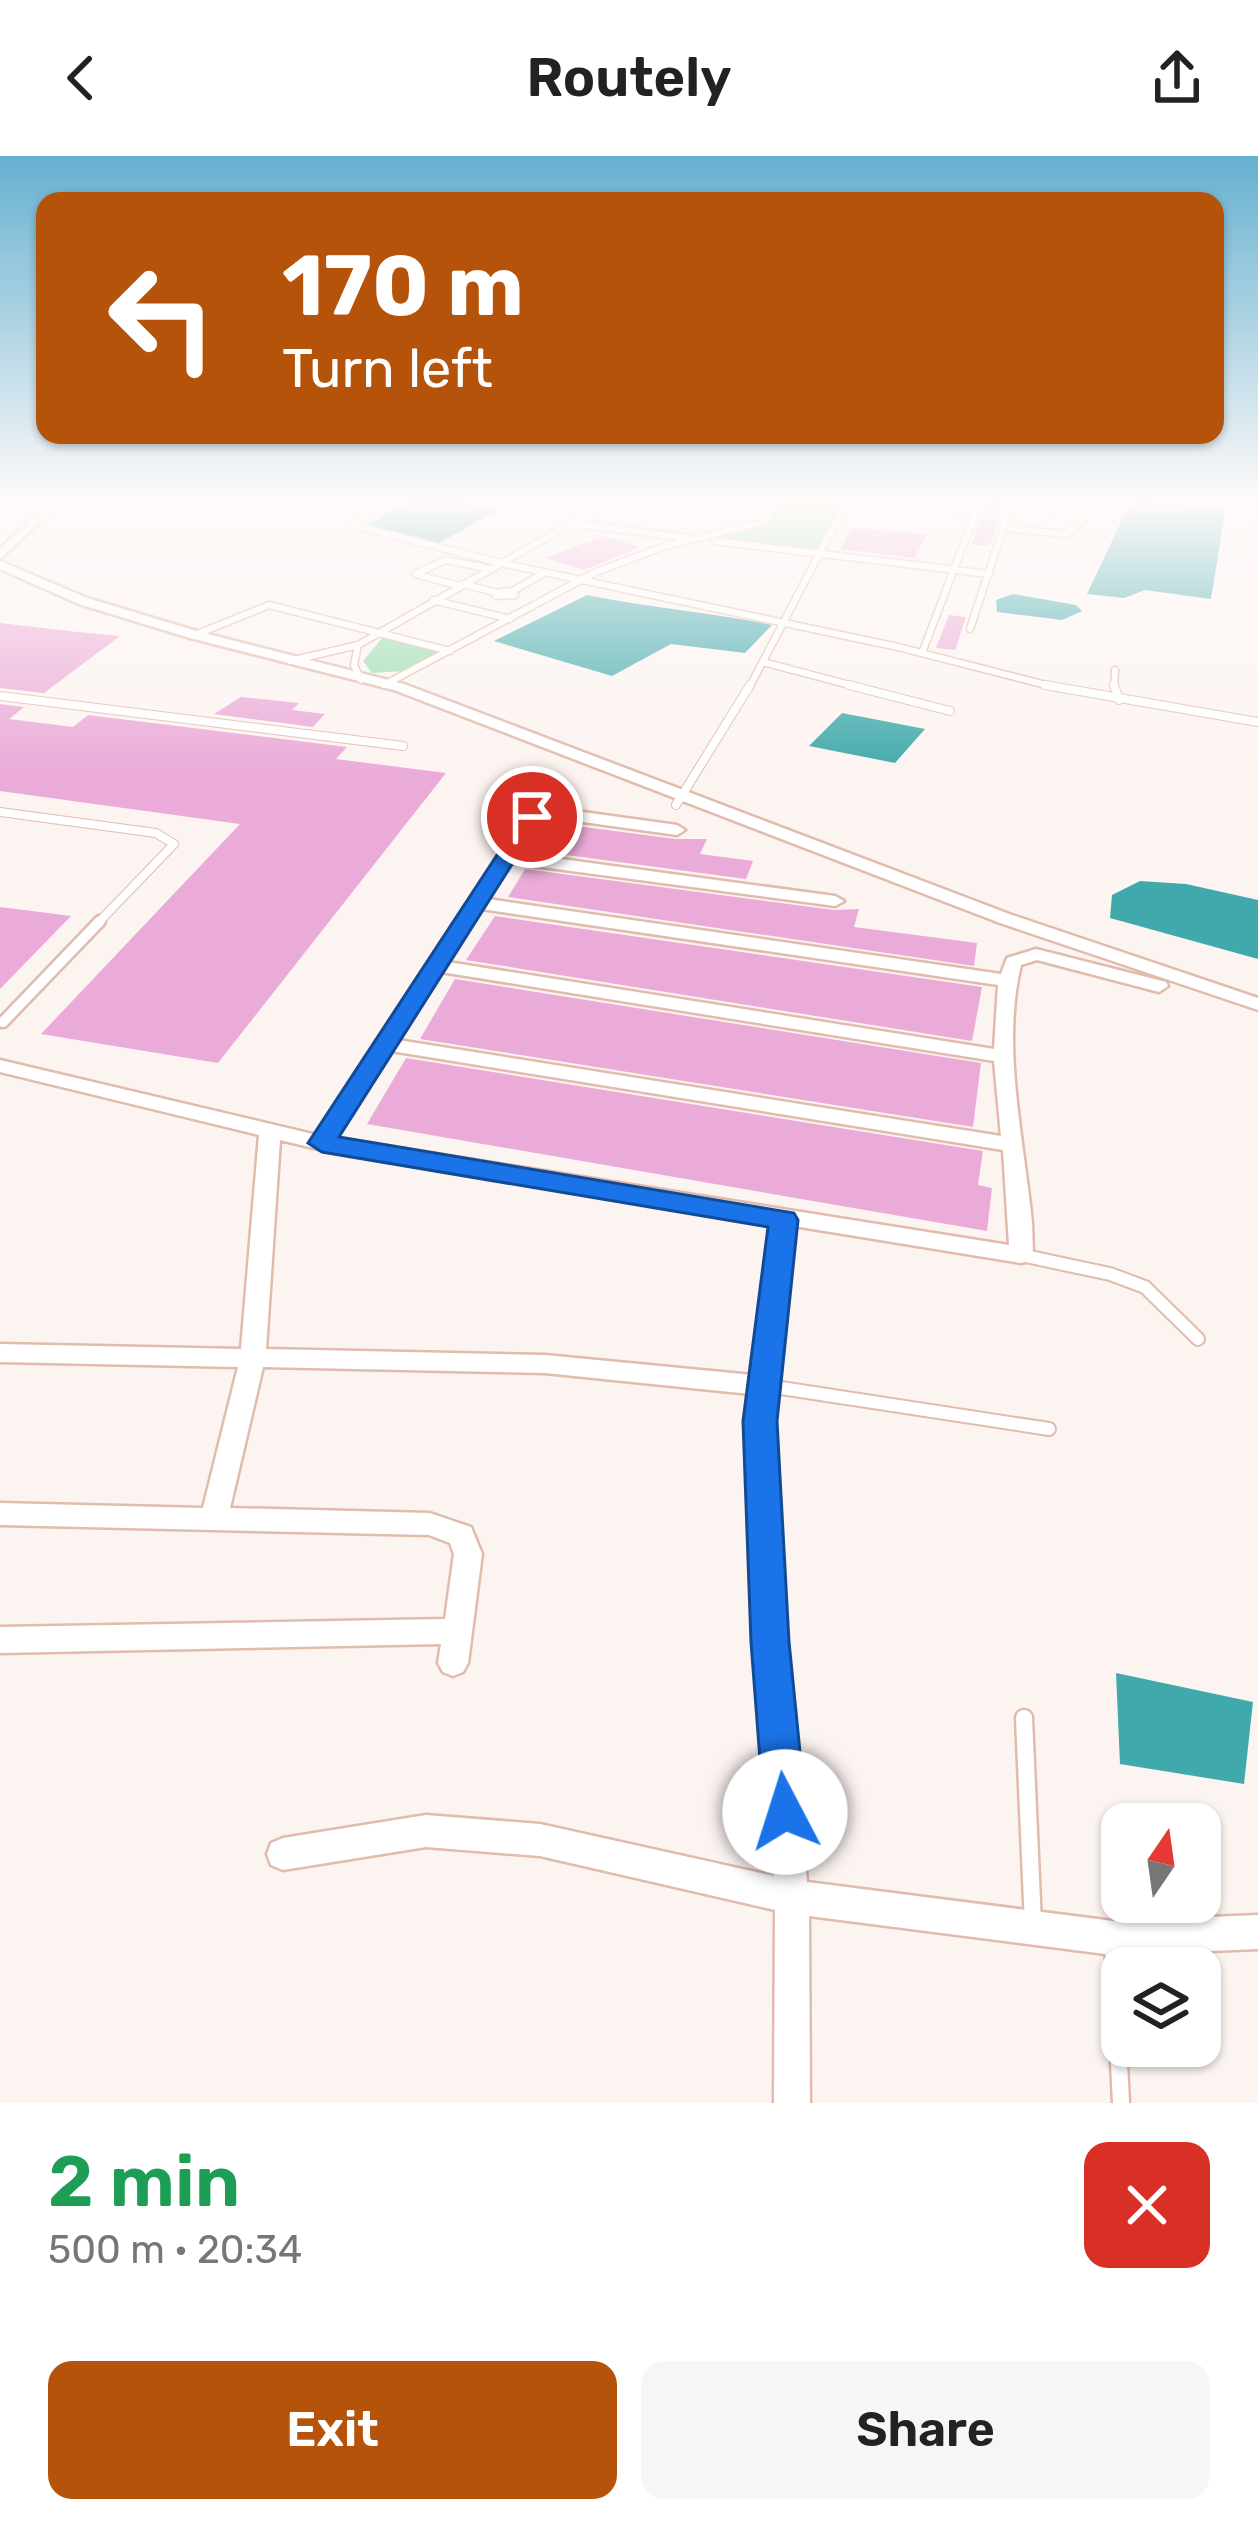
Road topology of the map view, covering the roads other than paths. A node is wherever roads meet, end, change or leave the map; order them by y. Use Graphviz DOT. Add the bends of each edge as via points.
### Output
graph roads {
  1 [pos="62,592"];
  2 [pos="448,592"];
  3 [pos="485,592"];
  4 [pos="517,592"];
  5 [pos="561,592"];
  6 [pos="635,592"];
  7 [pos="802,592"];
  8 [pos="946,592"];
  9 [pos="983,592"];
  10 [pos="512,595"];
  11 [pos="500,596"];
  12 [pos="433,600"];
  13 [pos="539,603"];
  14 [pos="477,611"];
  15 [pos="510,619"];
  16 [pos="786,623"];
  17 [pos="970,629"];
  18 [pos="378,632"];
  19 [pos="195,635"];
  20 [pos="358,645"];
  21 [pos="451,651"];
  22 [pos="922,653"];
  23 [pos="290,661"];
  24 [pos="763,662"];
  25 [pos="1114,670"];
  26 [pos="361,680"];
  27 [pos="385,686"];
  28 [pos="0,696"];
  29 [pos="1119,700"];
  30 [pos="950,711"];
  31 [pos="1258,722"];
  32 [pos="403,746"];
  33 [pos="680,800"];
  34 [pos="0,812"];
  35 [pos="676,830"];
  36 [pos="506,856"];
  37 [pos="835,901"];
  38 [pos="476,903"];
  39 [pos="999,924"];
  40 [pos="436,966"];
  41 [pos="1007,981"];
  42 [pos="1159,986"];
  43 [pos="1258,1004"];
  44 [pos="1258,1018"];
  45 [pos="3,1022"];
  46 [pos="386,1044"];
  47 [pos="1006,1057"];
  48 [pos="0,1066"];
  49 [pos="270,1132"];
  50 [pos="322,1143"];
  51 [pos="1014,1145"];
  52 [pos="783,1220"];
  53 [pos="1022,1256"];
  54 [pos="1198,1339"];
  55 [pos="0,1353"];
  56 [pos="253,1358"];
  57 [pos="764,1386"];
  58 [pos="1049,1429"];
  59 [pos="0,1514"];
  60 [pos="214,1520"];
  61 [pos="456,1631"];
  62 [pos="0,1640"];
  63 [pos="453,1664"];
  64 [pos="1024,1718"];
  65 [pos="284,1854"];
  66 [pos="793,1897"];
  67 [pos="1033,1931"];
  68 [pos="1258,1932"];
  69 [pos="1113,1938"];
  70 [pos="792,2103"];
  71 [pos="1121,2103"];
  1 -- 19 [label="street"];
  2 -- 12 [label="lane"];
  3 -- 11 [label="lane"];
  4 -- 10 [label="lane"];
  5 -- 13 [label="lane"];
  6 -- 16 [label="lane"];
  7 -- 16 [label="lane"];
  8 -- 22 [label="lane"];
  9 -- 17 [label="lane"];
  10 -- 11 [label="lane"];
  10 -- 13 [label="lane"];
  11 -- 14 [label="lane"];
  12 -- 14 [label="lane"];
  12 -- 18 [label="lane"];
  13 -- 15 [label="lane"];
  14 -- 15 [label="lane"];
  15 -- 21 [label="lane"];
  16 -- 22 [label="lane"];
  16 -- 24 [label="lane"];
  18 -- 19 [label="lane" via="269,605"];
  18 -- 20 [label="lane"];
  18 -- 21 [label="lane"];
  19 -- 23 [label="street"];
  20 -- 23 [label="lane"];
  20 -- 26 [label="lane"];
  21 -- 27 [label="lane"];
  22 -- 29 [label="lane"];
  23 -- 26 [label="street"];
  24 -- 30 [label="lane"];
  24 -- 33 [label="lane"];
  25 -- 29 [label="lane"];
  26 -- 27 [label="street"];
  27 -- 33 [label="street"];
  28 -- 32 [label="lane"];
  29 -- 31 [label="lane"];
  33 -- 39 [label="street"];
  34 -- 45 [label="lane" via="156,833 174,844"];
  35 -- 36 [label="street" via="541,814"];
  36 -- 37 [label="street"];
  36 -- 38 [label="street"];
  38 -- 40 [label="street"];
  38 -- 41 [label="street"];
  39 -- 42 [label="street"];
  39 -- 43 [label="street"];
  40 -- 46 [label="street"];
  40 -- 47 [label="street"];
  41 -- 42 [label="street" via="1013,962 1036,954"];
  41 -- 47 [label="street"];
  42 -- 44 [label="street"];
  46 -- 50 [label="street"];
  46 -- 51 [label="street"];
  47 -- 51 [label="street"];
  48 -- 49 [label="street"];
  49 -- 50 [label="street"];
  49 -- 56 [label="street"];
  50 -- 52 [label="street"];
  51 -- 53 [label="street"];
  52 -- 53 [label="street"];
  52 -- 57 [label="street"];
  53 -- 54 [label="lane" via="1145,1287"];
  55 -- 56 [label="street"];
  56 -- 57 [label="street" via="545,1364"];
  56 -- 60 [label="street"];
  57 -- 58 [label="lane"];
  57 -- 66 [label="street" via="770,1642"];
  59 -- 60 [label="street"];
  60 -- 61 [label="street" via="430,1524 461,1535 468,1554"];
  61 -- 62 [label="street"];
  61 -- 63 [label="street"];
  64 -- 67 [label="lane"];
  65 -- 66 [label="street" via="426,1831 518,1838"];
  66 -- 67 [label="street"];
  66 -- 70 [label="street"];
  67 -- 69 [label="street"];
  68 -- 69 [label="street"];
  69 -- 71 [label="lane"];
}
